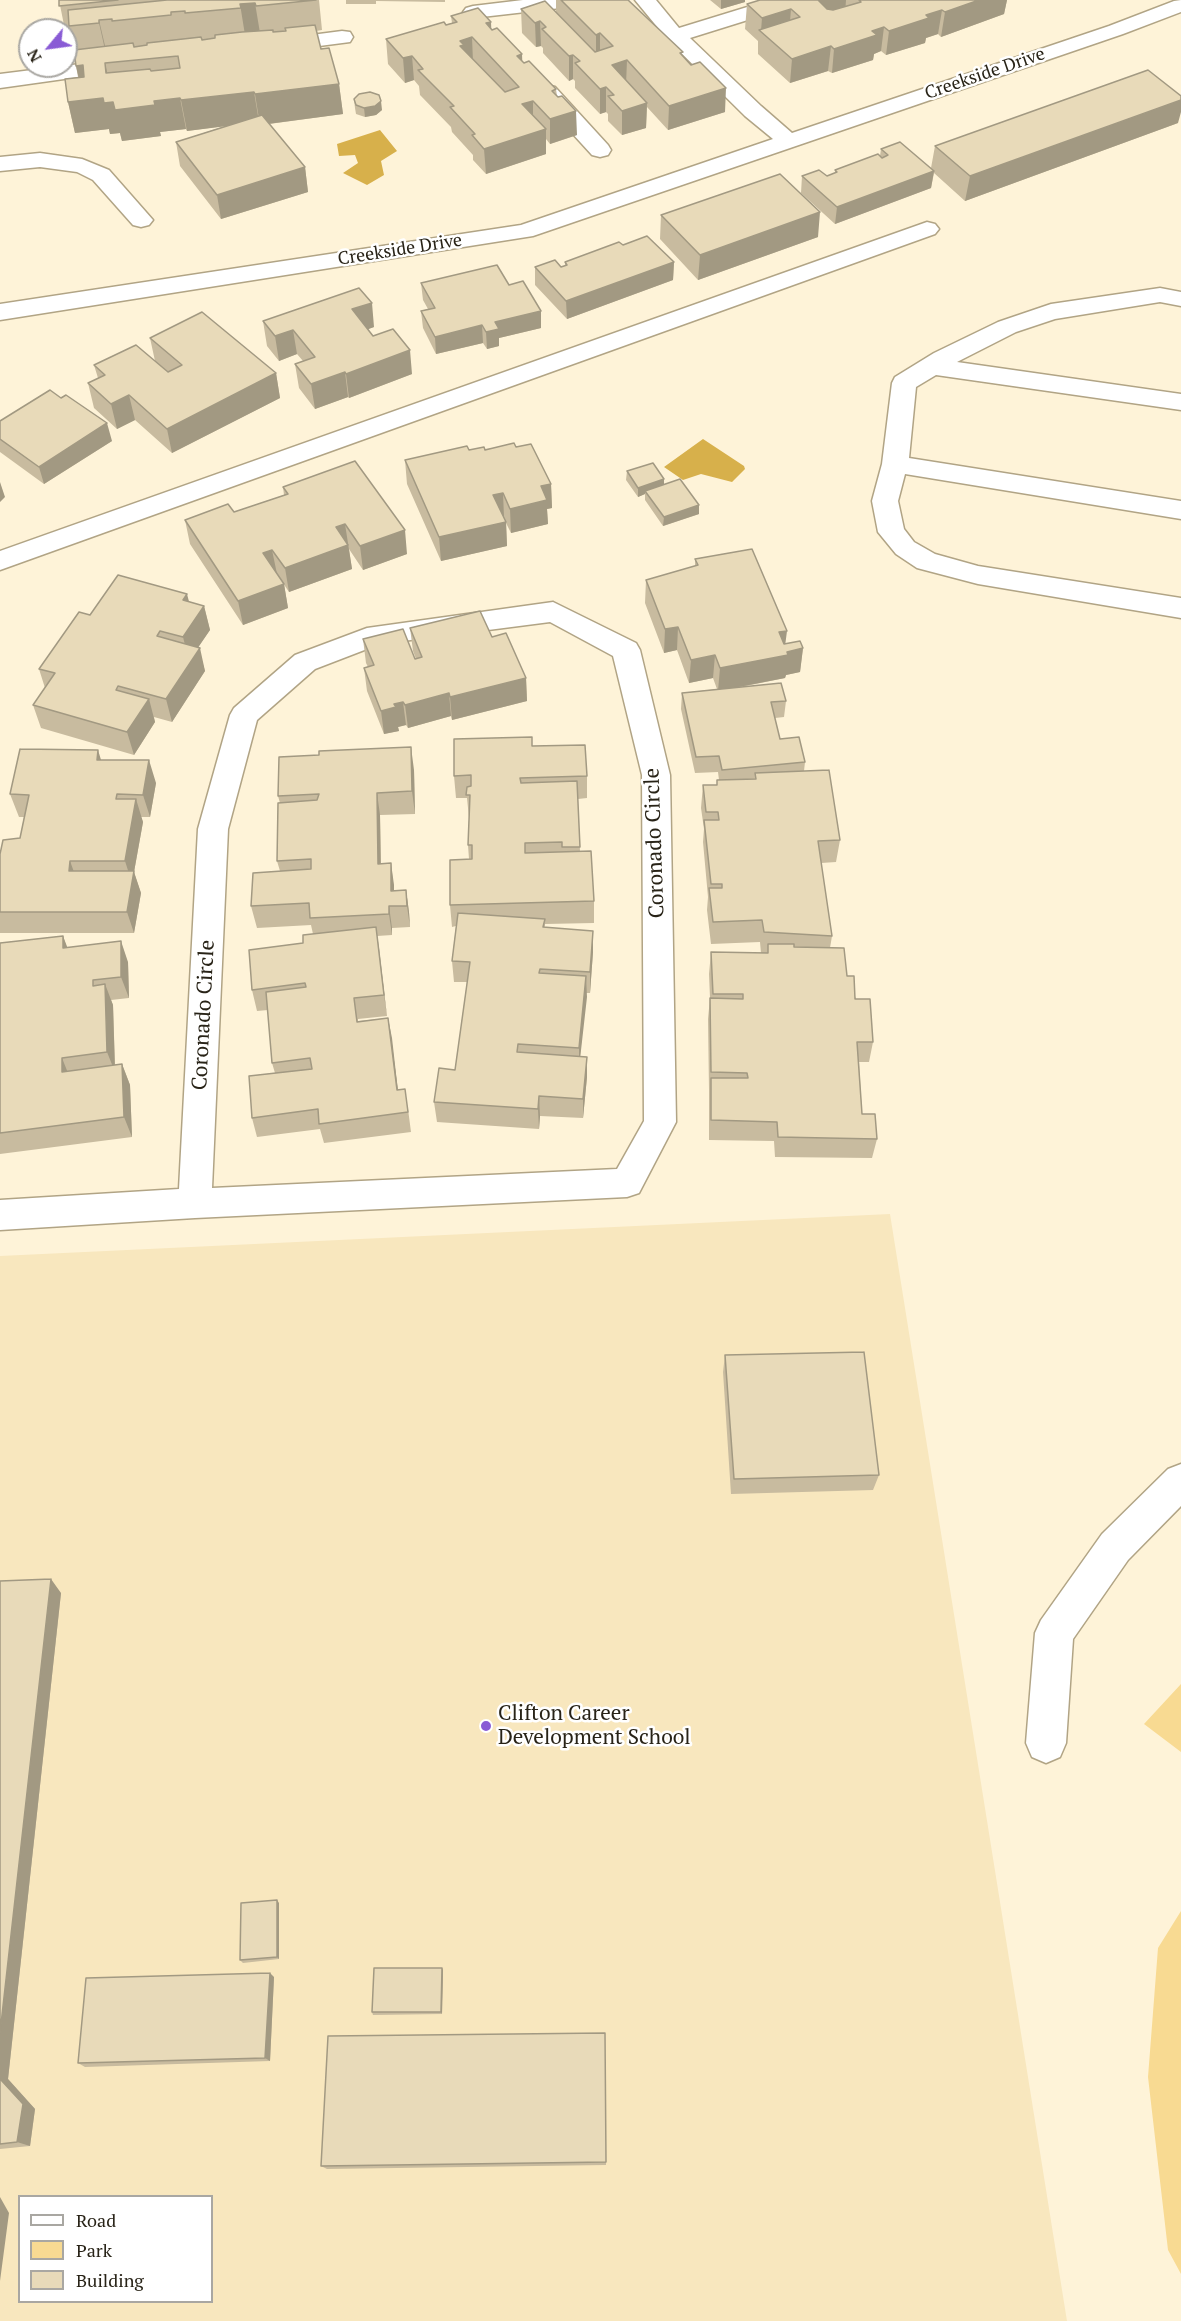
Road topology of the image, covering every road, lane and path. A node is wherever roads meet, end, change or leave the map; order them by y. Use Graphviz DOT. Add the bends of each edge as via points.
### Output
graph roads {
  1 [pos="578,0"];
  2 [pos="645,0"];
  3 [pos="792,0"];
  4 [pos="1181,5"];
  5 [pos="489,29"];
  6 [pos="675,36"];
  7 [pos="342,37"];
  8 [pos="248,49"];
  9 [pos="142,62"];
  10 [pos="0,81"];
  11 [pos="536,81"];
  12 [pos="789,141"];
  13 [pos="600,150"];
  14 [pos="0,164"];
  15 [pos="141,220"];
  16 [pos="927,229"];
  17 [pos="1181,299"];
  18 [pos="0,312"];
  19 [pos="932,366"];
  20 [pos="1181,402"];
  21 [pos="895,464"];
  22 [pos="1181,510"];
  23 [pos="0,561"];
  24 [pos="1181,608"];
  25 [pos="195,1203"];
  26 [pos="0,1215"];
  27 [pos="1181,1481"];
  28 [pos="1046,1743"];
  1 -- 5 [label="street" via="473,12"];
  2 -- 6 [label="street"];
  3 -- 6 [label="street"];
  4 -- 12 [label="street, Creekside Drive"];
  6 -- 12 [label="street"];
  7 -- 8 [label="street"];
  9 -- 10 [label="street"];
  11 -- 13 [label="street"];
  12 -- 18 [label="street, Creekside Drive" via="525,231"];
  14 -- 15 [label="street" via="40,160 82,166 101,175"];
  16 -- 23 [label="street"];
  17 -- 19 [label="street" via="1160,295 1051,312 1007,327"];
  19 -- 20 [label="street"];
  19 -- 21 [label="street" via="904,383"];
  21 -- 22 [label="street"];
  21 -- 24 [label="street" via="885,501 891,532 905,548 926,561 978,575"];
  25 -- 25 [label="street, Coronado Circle" via="627,1183 660,1122 656,775 626,650 553,612 377,635 305,662 244,715 213,829"];
  25 -- 26 [label="street, Coronado Circle"];
  27 -- 28 [label="street" via="1115,1547 1054,1633"];
}
